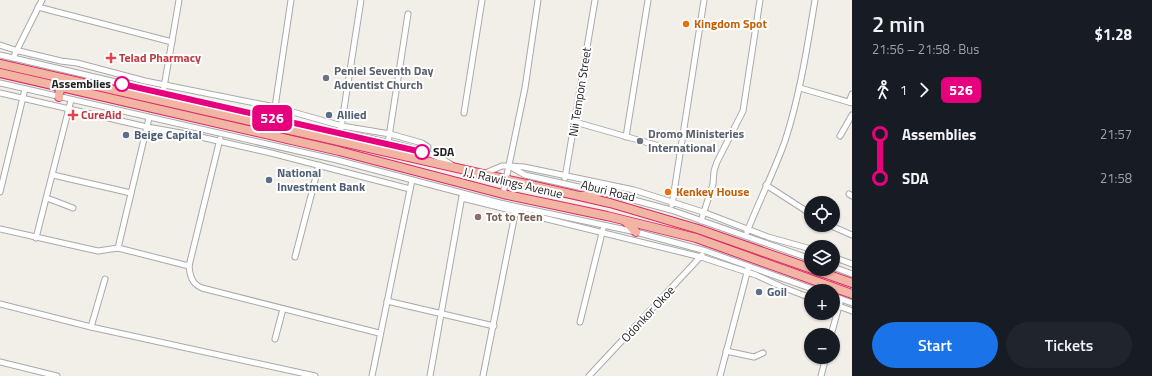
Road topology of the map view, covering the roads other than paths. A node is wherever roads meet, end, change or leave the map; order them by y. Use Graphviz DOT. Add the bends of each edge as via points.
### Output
graph roads {
  1 [pos="42,0"];
  2 [pos="179,0"];
  3 [pos="291,0"];
  4 [pos="361,0"];
  5 [pos="482,0"];
  6 [pos="538,0"];
  7 [pos="595,0"];
  8 [pos="648,0"];
  9 [pos="704,0"];
  10 [pos="760,0"];
  11 [pos="815,0"];
  12 [pos="38,7"];
  13 [pos="408,14"];
  14 [pos="172,42"];
  15 [pos="0,45"];
  16 [pos="15,50"];
  17 [pos="0,55"];
  18 [pos="13,58"];
  19 [pos="0,64"];
  20 [pos="45,70"];
  21 [pos="0,73"];
  22 [pos="0,83"];
  23 [pos="164,86"];
  24 [pos="60,87"];
  25 [pos="800,88"];
  26 [pos="25,89"];
  27 [pos="0,93"];
  28 [pos="163,94"];
  29 [pos="852,94"];
  30 [pos="58,97"];
  31 [pos="223,97"];
  32 [pos="23,98"];
  33 [pos="71,100"];
  34 [pos="850,102"];
  35 [pos="221,106"];
  36 [pos="275,107"];
  37 [pos="69,109"];
  38 [pos="464,113"];
  39 [pos="852,115"];
  40 [pos="149,118"];
  41 [pos="575,122"];
  42 [pos="342,126"];
  43 [pos="147,127"];
  44 [pos="221,133"];
  45 [pos="340,133"];
  46 [pos="390,134"];
  47 [pos="840,136"];
  48 [pos="626,137"];
  49 [pos="219,141"];
  50 [pos="257,141"];
  51 [pos="388,143"];
  52 [pos="255,149"];
  53 [pos="339,151"];
  54 [pos="680,152"];
  55 [pos="427,154"];
  56 [pos="337,160"];
  57 [pos="319,165"];
  58 [pos="509,166"];
  59 [pos="458,169"];
  60 [pos="482,174"];
  61 [pos="53,175"];
  62 [pos="565,176"];
  63 [pos="412,180"];
  64 [pos="506,180"];
  65 [pos="564,183"];
  66 [pos="766,185"];
  67 [pos="410,188"];
  68 [pos="504,191"];
  69 [pos="0,192"];
  70 [pos="601,192"];
  71 [pos="131,193"];
  72 [pos="462,195"];
  73 [pos="581,196"];
  74 [pos="47,198"];
  75 [pos="672,203"];
  76 [pos="73,208"];
  77 [pos="516,208"];
  78 [pos="804,209"];
  79 [pos="671,210"];
  80 [pos="703,212"];
  81 [pos="624,220"];
  82 [pos="701,221"];
  83 [pos="605,224"];
  84 [pos="852,227"];
  85 [pos="0,229"];
  86 [pos="747,230"];
  87 [pos="840,230"];
  88 [pos="602,232"];
  89 [pos="636,232"];
  90 [pos="851,234"];
  91 [pos="745,236"];
  92 [pos="36,238"];
  93 [pos="804,247"];
  94 [pos="118,248"];
  95 [pos="706,251"];
  96 [pos="295,257"];
  97 [pos="700,257"];
  98 [pos="804,257"];
  99 [pos="840,260"];
  100 [pos="852,264"];
  101 [pos="189,266"];
  102 [pos="748,269"];
  103 [pos="840,270"];
  104 [pos="852,274"];
  105 [pos="105,279"];
  106 [pos="852,283"];
  107 [pos="804,287"];
  108 [pos="852,294"];
  109 [pos="804,296"];
  110 [pos="841,299"];
  111 [pos="388,301"];
  112 [pos="840,302"];
  113 [pos="852,303"];
  114 [pos="0,304"];
  115 [pos="840,306"];
  116 [pos="283,308"];
  117 [pos="852,311"];
  118 [pos="440,314"];
  119 [pos="580,322"];
  120 [pos="494,326"];
  121 [pos="91,327"];
  122 [pos="379,333"];
  123 [pos="275,339"];
  124 [pos="726,351"];
  125 [pos="763,352"];
  126 [pos="0,362"];
  127 [pos="824,364"];
  128 [pos="42,374"];
  129 [pos="57,376"];
  130 [pos="315,376"];
  131 [pos="372,376"];
  132 [pos="430,376"];
  133 [pos="483,376"];
  134 [pos="589,376"];
  135 [pos="720,376"];
  136 [pos="821,376"];
  1 -- 12 [label="street"];
  2 -- 14 [label="street"];
  3 -- 36 [label="street"];
  4 -- 42 [label="street"];
  5 -- 38 [label="street"];
  6 -- 58 [label="street" via="525,88"];
  7 -- 41 [label="street, Nii Tempon Street"];
  8 -- 48 [label="street"];
  9 -- 54 [label="street"];
  10 -- 80 [label="street" via="743,111 717,162 713,184"];
  11 -- 25 [label="street"];
  12 -- 14 [label="street"];
  12 -- 16 [label="street"];
  13 -- 46 [label="street"];
  14 -- 23 [label="street"];
  15 -- 16 [label="street"];
  16 -- 18 [label="street"];
  16 -- 23 [label="street"];
  17 -- 18 [label="street"];
  18 -- 20 [label="street"];
  19 -- 20 [label="highway, Aburi Road"];
  20 -- 28 [label="street"];
  20 -- 59 [label="highway, Aburi Road"];
  21 -- 24 [label="highway, J.J. Rawlings Avenue"];
  22 -- 26 [label="street"];
  23 -- 28 [label="street"];
  23 -- 31 [label="street"];
  24 -- 30 [label="highway"];
  24 -- 53 [label="highway, J.J. Rawlings Avenue"];
  25 -- 34 [label="street"];
  25 -- 66 [label="street" via="784,142"];
  26 -- 30 [label="street"];
  26 -- 32 [label="street"];
  27 -- 32 [label="street"];
  28 -- 35 [label="street"];
  29 -- 34 [label="street"];
  30 -- 33 [label="street"];
  31 -- 35 [label="street"];
  31 -- 36 [label="street"];
  32 -- 37 [label="street"];
  32 -- 69 [label="street"];
  33 -- 37 [label="street"];
  33 -- 40 [label="street"];
  35 -- 45 [label="street"];
  36 -- 42 [label="street"];
  37 -- 43 [label="street"];
  37 -- 61 [label="street"];
  39 -- 47 [label="street"];
  40 -- 43 [label="street"];
  40 -- 44 [label="street"];
  41 -- 48 [label="street"];
  41 -- 62 [label="street, Nii Tempon Street"];
  42 -- 45 [label="street"];
  42 -- 46 [label="street"];
  43 -- 49 [label="street"];
  43 -- 71 [label="street"];
  44 -- 49 [label="street"];
  44 -- 50 [label="street"];
  45 -- 51 [label="street"];
  46 -- 51 [label="street"];
  46 -- 55 [label="street" via="422,143 428,147"];
  48 -- 54 [label="street"];
  49 -- 52 [label="street"];
  49 -- 101 [label="street"];
  50 -- 52 [label="street"];
  50 -- 56 [label="street"];
  51 -- 55 [label="street"];
  52 -- 57 [label="street"];
  53 -- 56 [label="highway"];
  53 -- 68 [label="highway, J.J. Rawlings Avenue" via="460,183"];
  54 -- 75 [label="street"];
  55 -- 59 [label="street" via="444,159"];
  56 -- 63 [label="street"];
  57 -- 67 [label="street"];
  57 -- 96 [label="street"];
  58 -- 60 [label="street"];
  58 -- 62 [label="street"];
  58 -- 64 [label="street"];
  58 -- 65 [label="street" via="526,175"];
  59 -- 60 [label="highway, Aburi Road"];
  60 -- 64 [label="highway, Aburi Road"];
  61 -- 71 [label="street"];
  61 -- 74 [label="street"];
  62 -- 65 [label="street, Nii Tempon Street"];
  62 -- 75 [label="street" via="634,190"];
  63 -- 67 [label="street"];
  63 -- 72 [label="street"];
  64 -- 68 [label="street"];
  64 -- 73 [label="highway, Aburi Road"];
  65 -- 70 [label="street"];
  66 -- 78 [label="street"];
  66 -- 86 [label="street"];
  67 -- 111 [label="street"];
  68 -- 81 [label="highway, J.J. Rawlings Avenue"];
  70 -- 73 [label="highway"];
  70 -- 79 [label="street"];
  71 -- 94 [label="street"];
  72 -- 77 [label="street"];
  72 -- 118 [label="street"];
  73 -- 106 [label="highway, Aburi Road" via="691,227"];
  74 -- 76 [label="street"];
  74 -- 92 [label="street"];
  75 -- 79 [label="street"];
  75 -- 80 [label="street"];
  77 -- 83 [label="street"];
  77 -- 88 [label="street"];
  77 -- 120 [label="street"];
  79 -- 82 [label="street"];
  80 -- 82 [label="street"];
  80 -- 86 [label="street"];
  81 -- 89 [label="highway"];
  81 -- 108 [label="highway, J.J. Rawlings Avenue" via="696,238"];
  82 -- 91 [label="street"];
  83 -- 88 [label="street"];
  83 -- 89 [label="street"];
  84 -- 90 [label="street"];
  85 -- 92 [label="street"];
  86 -- 91 [label="street"];
  86 -- 93 [label="street"];
  87 -- 90 [label="street"];
  88 -- 97 [label="street"];
  88 -- 119 [label="street"];
  89 -- 95 [label="street"];
  91 -- 98 [label="street"];
  92 -- 94 [label="street" via="98,251"];
  94 -- 101 [label="street"];
  95 -- 97 [label="street, Odonkor Okoe"];
  95 -- 102 [label="street"];
  97 -- 102 [label="street"];
  97 -- 134 [label="street, Odonkor Okoe"];
  99 -- 100 [label="street"];
  101 -- 116 [label="street" via="192,280 199,286"];
  102 -- 107 [label="street"];
  102 -- 109 [label="street" via="782,288"];
  102 -- 124 [label="street"];
  103 -- 104 [label="street"];
  105 -- 121 [label="street"];
  110 -- 112 [label="street"];
  110 -- 113 [label="street"];
  111 -- 118 [label="street"];
  111 -- 122 [label="street"];
  114 -- 121 [label="street"];
  115 -- 117 [label="street"];
  116 -- 122 [label="street"];
  116 -- 123 [label="street"];
  118 -- 120 [label="street"];
  118 -- 132 [label="street"];
  120 -- 133 [label="street"];
  121 -- 130 [label="street"];
  122 -- 131 [label="street"];
  124 -- 125 [label="street" via="754,357"];
  124 -- 135 [label="street"];
  126 -- 128 [label="street"];
  127 -- 136 [label="street"];
  128 -- 129 [label="street"];
}
